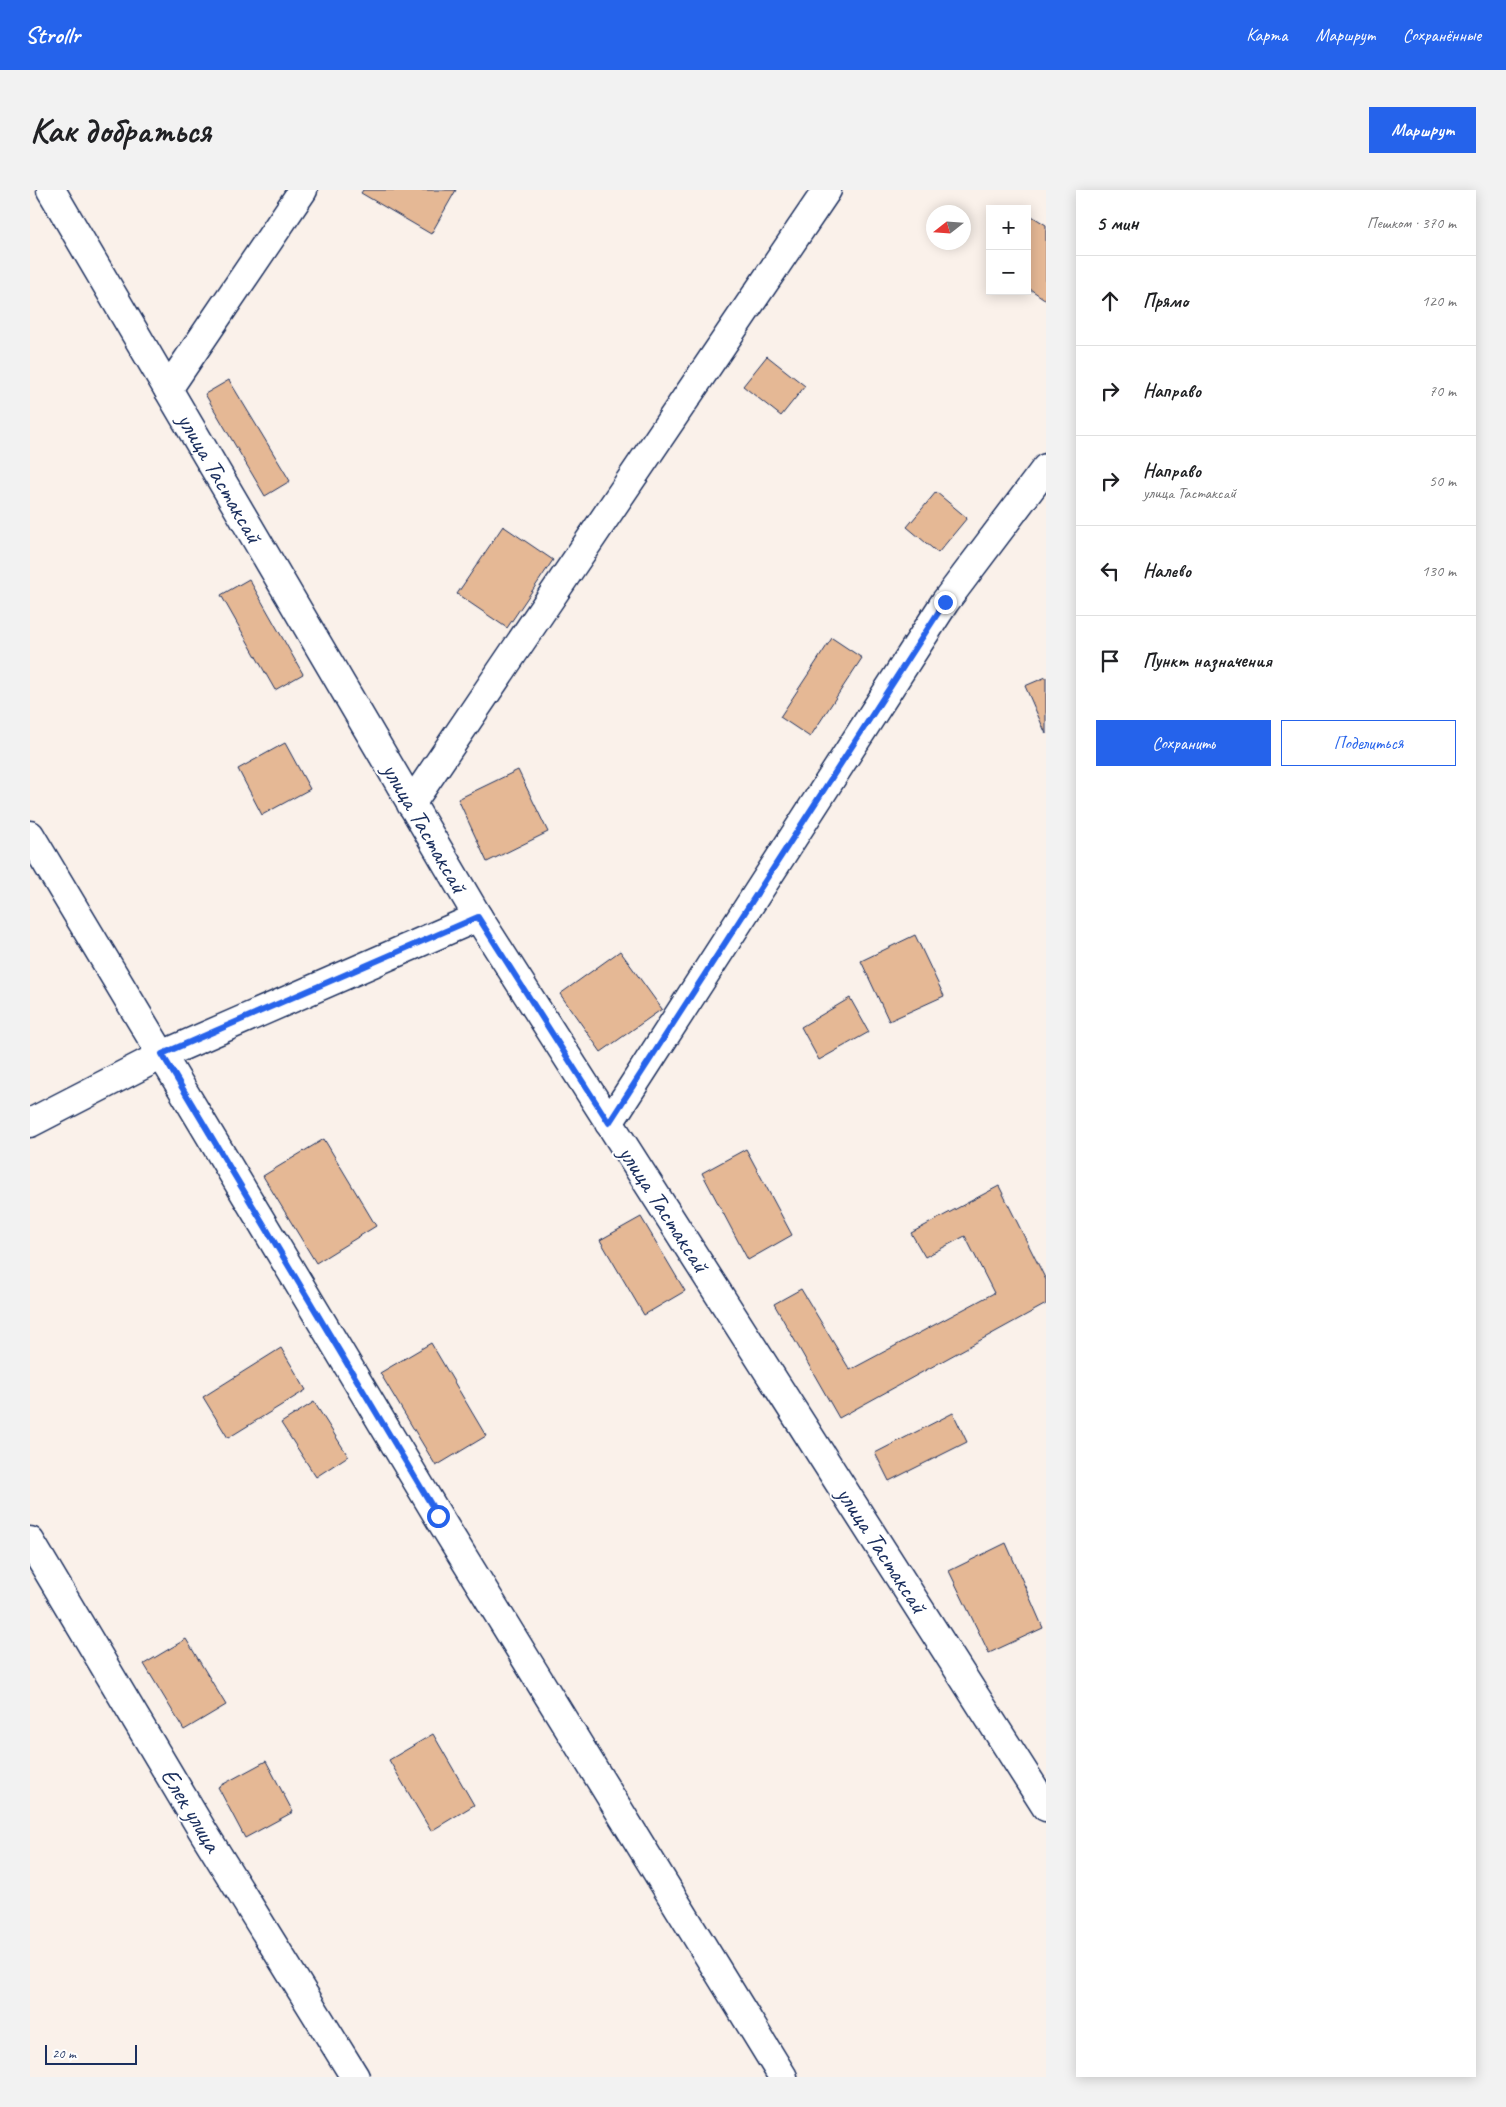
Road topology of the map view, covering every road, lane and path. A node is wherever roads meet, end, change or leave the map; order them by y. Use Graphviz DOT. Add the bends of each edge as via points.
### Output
graph roads {
  1 [pos="51,190"];
  2 [pos="303,190"];
  3 [pos="827,190"];
  4 [pos="168,389"];
  5 [pos="1046,468"];
  6 [pos="411,804"];
  7 [pos="30,835"];
  8 [pos="478,917"];
  9 [pos="162,1054"];
  10 [pos="30,1123"];
  11 [pos="609,1123"];
  12 [pos="30,1540"];
  13 [pos="1046,1807"];
  14 [pos="355,2077"];
  15 [pos="783,2077"];
  1 -- 4 [label="street, улица Тастаксай"];
  2 -- 4 [label="street"];
  3 -- 6 [label="street"];
  4 -- 6 [label="street, улица Тастаксай"];
  5 -- 11 [label="street" via="945,602"];
  6 -- 8 [label="street, улица Тастаксай"];
  7 -- 9 [label="street"];
  8 -- 9 [label="street"];
  8 -- 11 [label="street, улица Тастаксай"];
  9 -- 10 [label="street"];
  9 -- 15 [label="street" via="438,1516"];
  11 -- 13 [label="street, улица Тастаксай"];
  12 -- 14 [label="street, Елек улица"];
}
